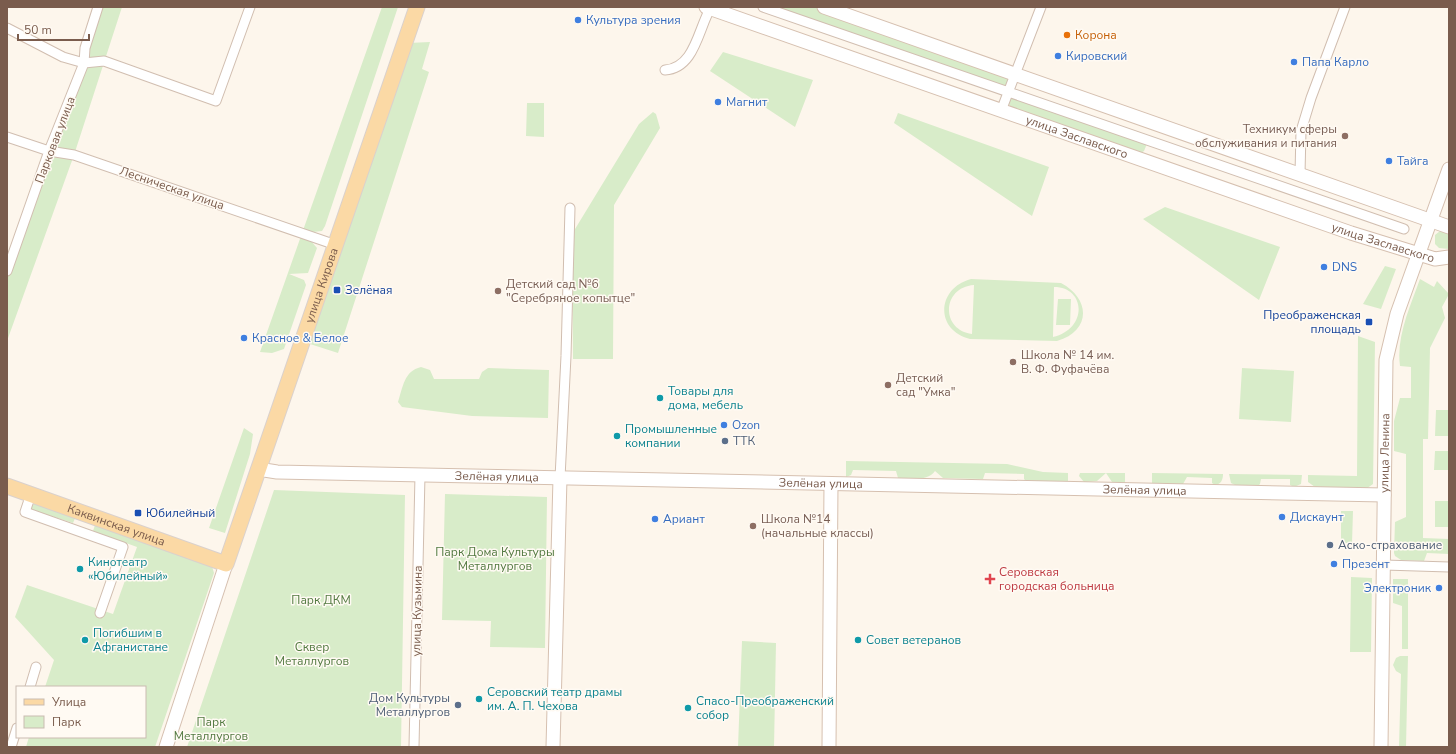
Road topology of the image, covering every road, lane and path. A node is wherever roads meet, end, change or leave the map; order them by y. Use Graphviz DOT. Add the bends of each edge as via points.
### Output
graph roads {
  1 [pos="98,7"];
  2 [pos="250,7"];
  3 [pos="417,7"];
  4 [pos="709,7"];
  5 [pos="763,7"];
  6 [pos="824,7"];
  7 [pos="1041,7"];
  8 [pos="1345,7"];
  9 [pos="7,28"];
  10 [pos="84,63"];
  11 [pos="665,70"];
  12 [pos="1014,73"];
  13 [pos="1008,92"];
  14 [pos="1001,111"];
  15 [pos="7,137"];
  16 [pos="49,151"];
  17 [pos="1449,169"];
  18 [pos="1300,174"];
  19 [pos="570,208"];
  20 [pos="1431,221"];
  21 [pos="1449,227"];
  22 [pos="1404,229"];
  23 [pos="336,245"];
  24 [pos="1418,253"];
  25 [pos="1449,257"];
  26 [pos="7,271"];
  27 [pos="258,470"];
  28 [pos="420,475"];
  29 [pos="560,478"];
  30 [pos="831,484"];
  31 [pos="7,486"];
  32 [pos="31,494"];
  33 [pos="1384,495"];
  34 [pos="226,564"];
  35 [pos="1384,565"];
  36 [pos="1449,567"];
  37 [pos="100,613"];
  38 [pos="36,667"];
  39 [pos="30,686"];
  40 [pos="16,731"];
  41 [pos="11,747"];
  42 [pos="166,747"];
  43 [pos="414,747"];
  44 [pos="553,747"];
  45 [pos="829,747"];
  46 [pos="1381,747"];
  1 -- 10 [label="street, Парковая улица" via="85,48"];
  2 -- 10 [label="street" via="216,101 104,61"];
  3 -- 23 [label="main road, улица Кирова"];
  4 -- 11 [label="street" via="699,37 686,60 675,69"];
  4 -- 14 [label="street, улица Заславского"];
  5 -- 13 [label="street, улица Заславского"];
  6 -- 12 [label="street"];
  7 -- 12 [label="street"];
  8 -- 18 [label="street" via="1301,131"];
  9 -- 10 [label="street" via="64,57"];
  10 -- 16 [label="street, Парковая улица"];
  12 -- 13 [label="street"];
  12 -- 18 [label="street"];
  13 -- 14 [label="street"];
  13 -- 22 [label="street, улица Заславского"];
  14 -- 24 [label="street, улица Заславского" via="1352,234"];
  15 -- 16 [label="street, Лесническая улица"];
  16 -- 23 [label="street, Лесническая улица" via="74,155"];
  16 -- 26 [label="street, Парковая улица"];
  17 -- 20 [label="street, улица Ленина"];
  18 -- 20 [label="street"];
  19 -- 29 [label="street"];
  20 -- 21 [label="street"];
  20 -- 24 [label="street, улица Ленина"];
  23 -- 27 [label="main road, улица Кирова"];
  24 -- 25 [label="street, улица Заславского" via="1435,259"];
  24 -- 33 [label="street, улица Ленина" via="1397,314 1386,360"];
  27 -- 28 [label="street, Зелёная улица"];
  27 -- 34 [label="main road, улица Кирова"];
  28 -- 29 [label="street, Зелёная улица"];
  28 -- 43 [label="street, улица Кузьмина"];
  29 -- 30 [label="street, Зелёная улица"];
  29 -- 44 [label="street"];
  30 -- 33 [label="street, Зелёная улица"];
  30 -- 45 [label="street"];
  31 -- 32 [label="main road, Каквинская улица"];
  32 -- 34 [label="main road, Каквинская улица"];
  32 -- 37 [label="street" via="25,512 123,547"];
  33 -- 35 [label="street, улица Ленина"];
  34 -- 42 [label="street"];
  35 -- 36 [label="street"];
  35 -- 46 [label="street, улица Ленина"];
  38 -- 39 [label="street"];
  40 -- 41 [label="street"];
}
